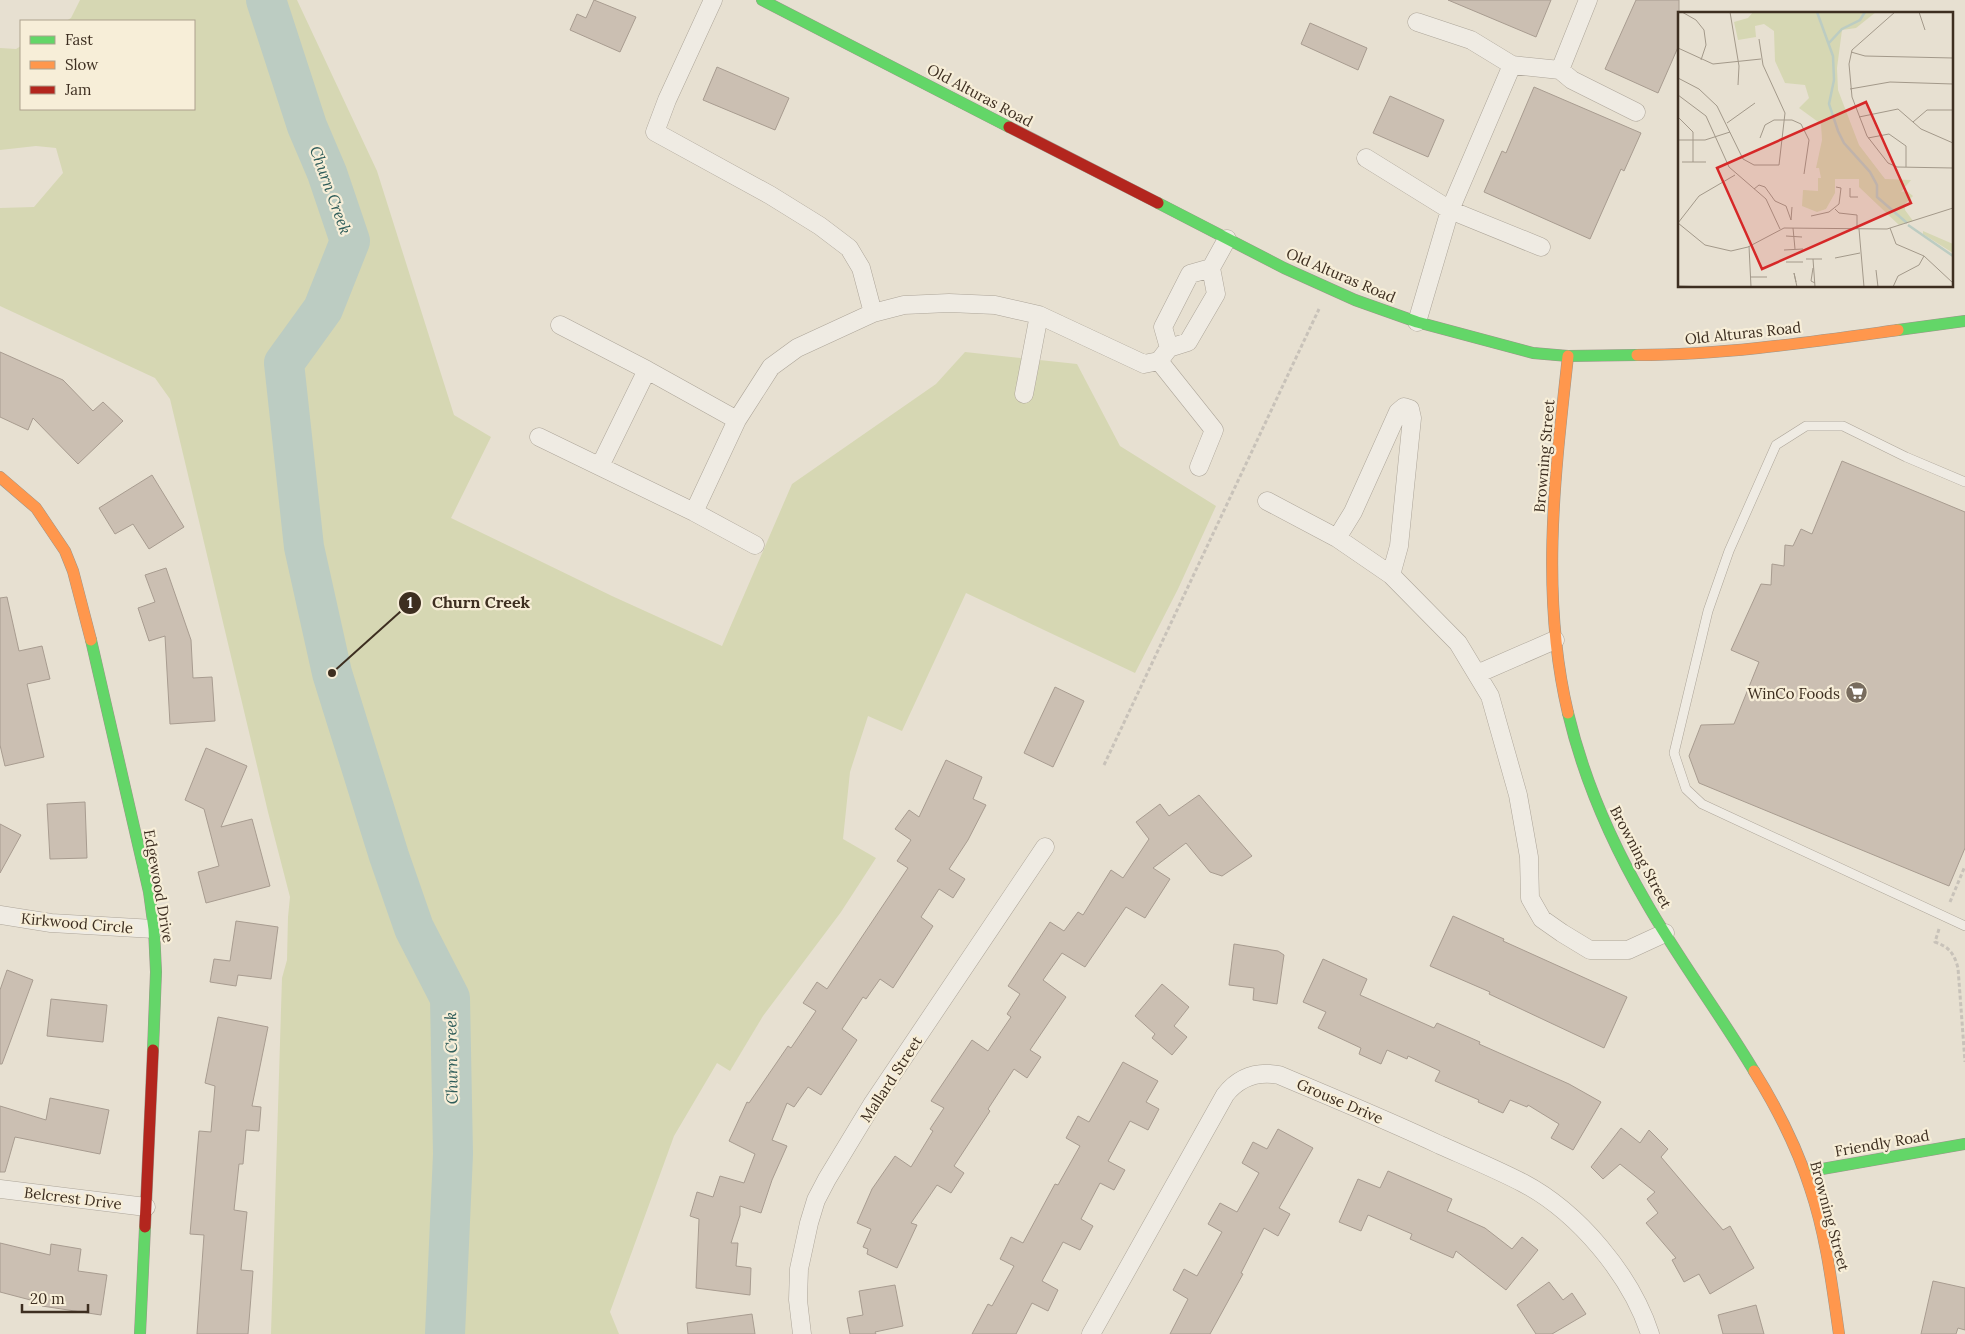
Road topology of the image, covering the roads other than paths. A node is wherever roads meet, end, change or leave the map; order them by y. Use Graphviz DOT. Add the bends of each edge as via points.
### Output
graph roads {
  1 [pos="713,0"];
  2 [pos="762,0"];
  3 [pos="1588,0"];
  4 [pos="1417,22"];
  5 [pos="1512,64"];
  6 [pos="1560,70"];
  7 [pos="1636,112"];
  8 [pos="1366,158"];
  9 [pos="1450,210"];
  10 [pos="1227,239"];
  11 [pos="1541,247"];
  12 [pos="1211,268"];
  13 [pos="873,313"];
  14 [pos="1039,315"];
  15 [pos="1965,321"];
  16 [pos="1417,322"];
  17 [pos="560,325"];
  18 [pos="1164,355"];
  19 [pos="1568,356"];
  20 [pos="647,370"];
  21 [pos="1024,394"];
  22 [pos="737,420"];
  23 [pos="539,437"];
  24 [pos="600,466"];
  25 [pos="1199,467"];
  26 [pos="0,476"];
  27 [pos="1965,482"];
  28 [pos="1267,501"];
  29 [pos="694,512"];
  30 [pos="1337,538"];
  31 [pos="755,545"];
  32 [pos="1392,575"];
  33 [pos="1554,640"];
  34 [pos="1477,674"];
  35 [pos="1045,847"];
  36 [pos="0,915"];
  37 [pos="1965,926"];
  38 [pos="154,929"];
  39 [pos="1665,934"];
  40 [pos="1965,1144"];
  41 [pos="1805,1172"];
  42 [pos="0,1189"];
  43 [pos="146,1207"];
  44 [pos="140,1334"];
  45 [pos="802,1334"];
  46 [pos="1091,1334"];
  47 [pos="1650,1334"];
  48 [pos="1839,1334"];
  1 -- 13 [label="street" via="655,132 770,195 849,248 861,268"];
  2 -- 10 [label="street, Old Alturas Road"];
  3 -- 6 [label="street"];
  4 -- 5 [label="street" via="1472,40"];
  5 -- 6 [label="street"];
  5 -- 9 [label="street"];
  6 -- 7 [label="street" via="1572,80"];
  8 -- 9 [label="street"];
  9 -- 11 [label="street"];
  9 -- 16 [label="street"];
  10 -- 12 [label="street"];
  10 -- 16 [label="street, Old Alturas Road" via="1329,289"];
  12 -- 18 [label="street" via="1190,274 1163,327"];
  12 -- 18 [label="street" via="1216,294 1188,342"];
  13 -- 14 [label="street" via="904,305 949,303 995,305"];
  13 -- 22 [label="street" via="797,348 770,367"];
  14 -- 18 [label="street" via="1144,364"];
  14 -- 21 [label="street"];
  15 -- 19 [label="street, Old Alturas Road" via="1715,353"];
  16 -- 19 [label="street, Old Alturas Road" via="1523,352"];
  17 -- 20 [label="street"];
  18 -- 25 [label="street" via="1214,430"];
  19 -- 33 [label="street, Browning Street" via="1551,568"];
  20 -- 22 [label="street"];
  20 -- 24 [label="street"];
  22 -- 29 [label="street"];
  23 -- 24 [label="street"];
  24 -- 29 [label="street"];
  26 -- 38 [label="street, Edgewood Drive" via="36,508 65,551 73,571 101,680"];
  27 -- 37 [label="lane" via="1843,426 1806,426 1776,445 1729,551 1708,611 1674,754 1686,789 1702,804"];
  28 -- 30 [label="street"];
  29 -- 31 [label="street"];
  30 -- 32 [label="street"];
  30 -- 32 [label="street" via="1353,512 1398,412 1404,406 1410,409 1405,501"];
  32 -- 34 [label="street" via="1458,643"];
  33 -- 34 [label="street"];
  33 -- 39 [label="street, Browning Street" via="1563,690 1592,793 1607,829"];
  34 -- 39 [label="street" via="1490,696 1518,795 1529,857 1530,898 1542,919 1590,950 1628,950"];
  35 -- 45 [label="street, Mallard Street" via="874,1103 816,1200 800,1262 798,1300"];
  36 -- 38 [label="street, Kirkwood Circle" via="51,924"];
  38 -- 43 [label="street, Edgewood Drive" via="156,972"];
  39 -- 41 [label="street, Browning Street" via="1746,1055 1774,1104"];
  40 -- 41 [label="street, Friendly Road"];
  41 -- 48 [label="street, Browning Street" via="1823,1239"];
  42 -- 43 [label="street, Belcrest Drive"];
  43 -- 44 [label="street, Edgewood Drive"];
  46 -- 47 [label="street, Grouse Drive" via="1225,1095 1240,1081 1258,1074 1279,1075 1400,1126 1524,1183 1543,1195 1601,1248 1631,1292"];
}
